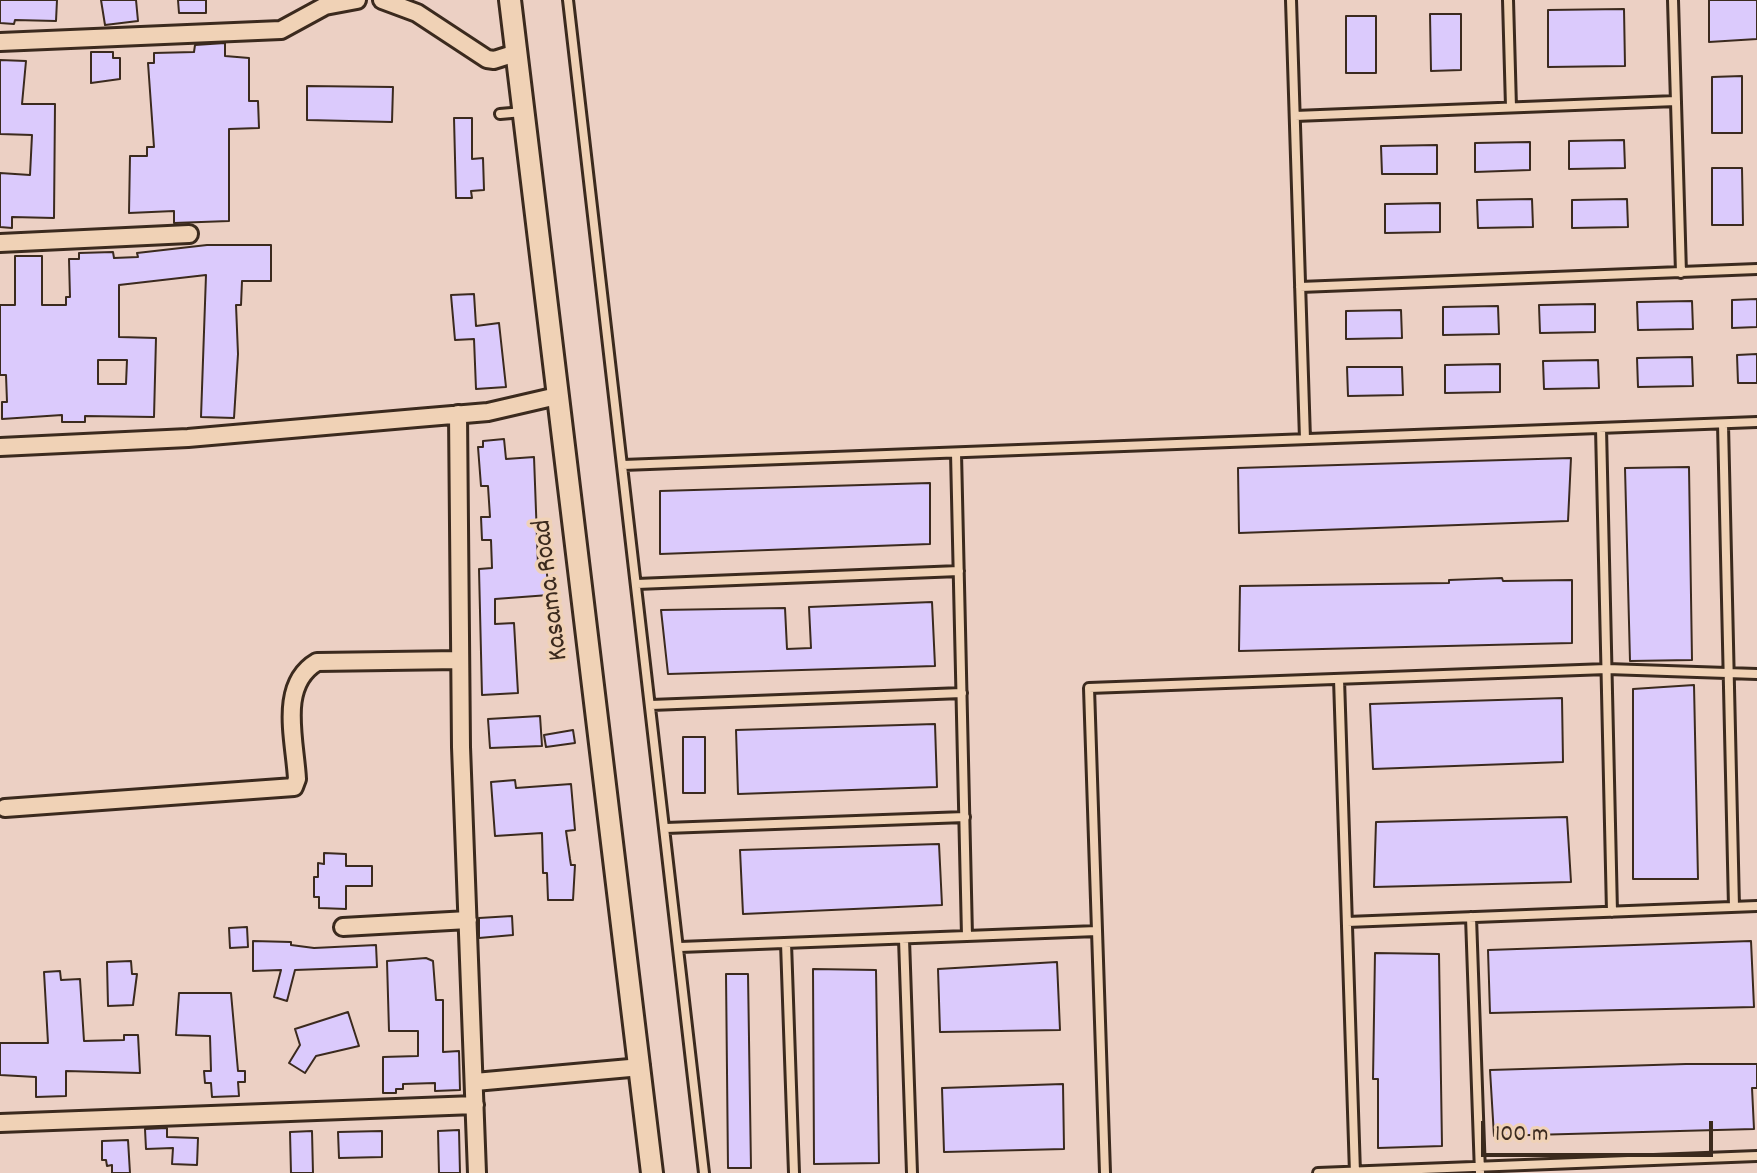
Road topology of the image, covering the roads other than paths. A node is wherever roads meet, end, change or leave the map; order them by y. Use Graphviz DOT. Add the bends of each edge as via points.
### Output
graph roads {
  1 [pos="357,0"];
  2 [pos="382,0"];
  3 [pos="510,0"];
  4 [pos="568,0"];
  5 [pos="1291,0"];
  6 [pos="1508,0"];
  7 [pos="1673,0"];
  8 [pos="0,42"];
  9 [pos="516,53"];
  10 [pos="1676,101"];
  11 [pos="1511,107"];
  12 [pos="523,112"];
  13 [pos="500,114"];
  14 [pos="1295,116"];
  15 [pos="189,234"];
  16 [pos="0,243"];
  17 [pos="1757,269"];
  18 [pos="1681,273"];
  19 [pos="1300,287"];
  20 [pos="557,396"];
  21 [pos="458,414"];
  22 [pos="1757,422"];
  23 [pos="1723,424"];
  24 [pos="1601,428"];
  25 [pos="1305,439"];
  26 [pos="0,447"];
  27 [pos="956,453"];
  28 [pos="623,465"];
  29 [pos="959,571"];
  30 [pos="637,584"];
  31 [pos="460,660"];
  32 [pos="1607,669"];
  33 [pos="1757,674"];
  34 [pos="1729,675"];
  35 [pos="1339,679"];
  36 [pos="962,693"];
  37 [pos="651,705"];
  38 [pos="5,808"];
  39 [pos="965,817"];
  40 [pos="666,828"];
  41 [pos="1757,906"];
  42 [pos="1734,907"];
  43 [pos="1612,912"];
  44 [pos="1471,917"];
  45 [pos="468,920"];
  46 [pos="1347,922"];
  47 [pos="343,927"];
  48 [pos="1097,931"];
  49 [pos="967,936"];
  50 [pos="904,939"];
  51 [pos="786,943"];
  52 [pos="680,947"];
  53 [pos="641,1067"];
  54 [pos="475,1082"];
  55 [pos="475,1105"];
  56 [pos="0,1123"];
  57 [pos="1757,1156"];
  58 [pos="1480,1170"];
  59 [pos="1355,1172"];
  60 [pos="477,1173"];
  61 [pos="652,1173"];
  62 [pos="704,1173"];
  63 [pos="794,1173"];
  64 [pos="912,1173"];
  65 [pos="1105,1173"];
  66 [pos="1318,1173"];
  1 -- 8 [label="street" via="325,6 281,30"];
  2 -- 9 [label="street" via="417,13 487,59"];
  3 -- 9 [label="street, Kasama Road"];
  4 -- 28 [label="lane"];
  5 -- 14 [label="lane"];
  6 -- 11 [label="lane"];
  7 -- 10 [label="lane"];
  9 -- 12 [label="street, Kasama Road"];
  10 -- 11 [label="lane"];
  10 -- 18 [label="lane"];
  11 -- 14 [label="lane"];
  12 -- 13 [label="lane"];
  12 -- 20 [label="street, Kasama Road"];
  14 -- 19 [label="lane"];
  15 -- 16 [label="street"];
  17 -- 18 [label="lane"];
  18 -- 19 [label="lane"];
  19 -- 25 [label="lane"];
  20 -- 21 [label="street"];
  20 -- 53 [label="street, Kasama Road"];
  21 -- 26 [label="street" via="188,438"];
  21 -- 31 [label="street"];
  22 -- 23 [label="lane"];
  23 -- 24 [label="lane"];
  23 -- 34 [label="lane"];
  24 -- 25 [label="lane"];
  24 -- 32 [label="lane"];
  25 -- 27 [label="lane"];
  27 -- 28 [label="lane"];
  27 -- 29 [label="lane"];
  28 -- 30 [label="lane"];
  29 -- 30 [label="lane"];
  29 -- 36 [label="lane"];
  30 -- 37 [label="lane"];
  31 -- 38 [label="street" via="317,662 303,670 291,693 294,787"];
  31 -- 45 [label="street"];
  32 -- 34 [label="lane"];
  32 -- 35 [label="lane"];
  32 -- 43 [label="lane"];
  33 -- 34 [label="lane"];
  34 -- 42 [label="lane"];
  35 -- 46 [label="lane"];
  35 -- 48 [label="lane" via="1089,688"];
  36 -- 37 [label="lane"];
  36 -- 39 [label="lane"];
  37 -- 40 [label="lane"];
  39 -- 40 [label="lane"];
  39 -- 49 [label="lane"];
  40 -- 52 [label="lane"];
  41 -- 42 [label="lane"];
  42 -- 43 [label="lane"];
  43 -- 44 [label="lane"];
  44 -- 46 [label="lane"];
  44 -- 58 [label="lane"];
  45 -- 47 [label="street"];
  45 -- 54 [label="street"];
  46 -- 59 [label="lane"];
  48 -- 49 [label="lane"];
  48 -- 65 [label="lane"];
  49 -- 50 [label="lane"];
  50 -- 51 [label="lane"];
  50 -- 64 [label="lane"];
  51 -- 52 [label="lane"];
  51 -- 63 [label="lane"];
  52 -- 62 [label="lane"];
  53 -- 54 [label="street"];
  53 -- 61 [label="street, Kasama Road"];
  54 -- 55 [label="street"];
  55 -- 56 [label="street"];
  55 -- 60 [label="street"];
  57 -- 58 [label="lane"];
  58 -- 59 [label="lane"];
  59 -- 66 [label="lane"];
}
